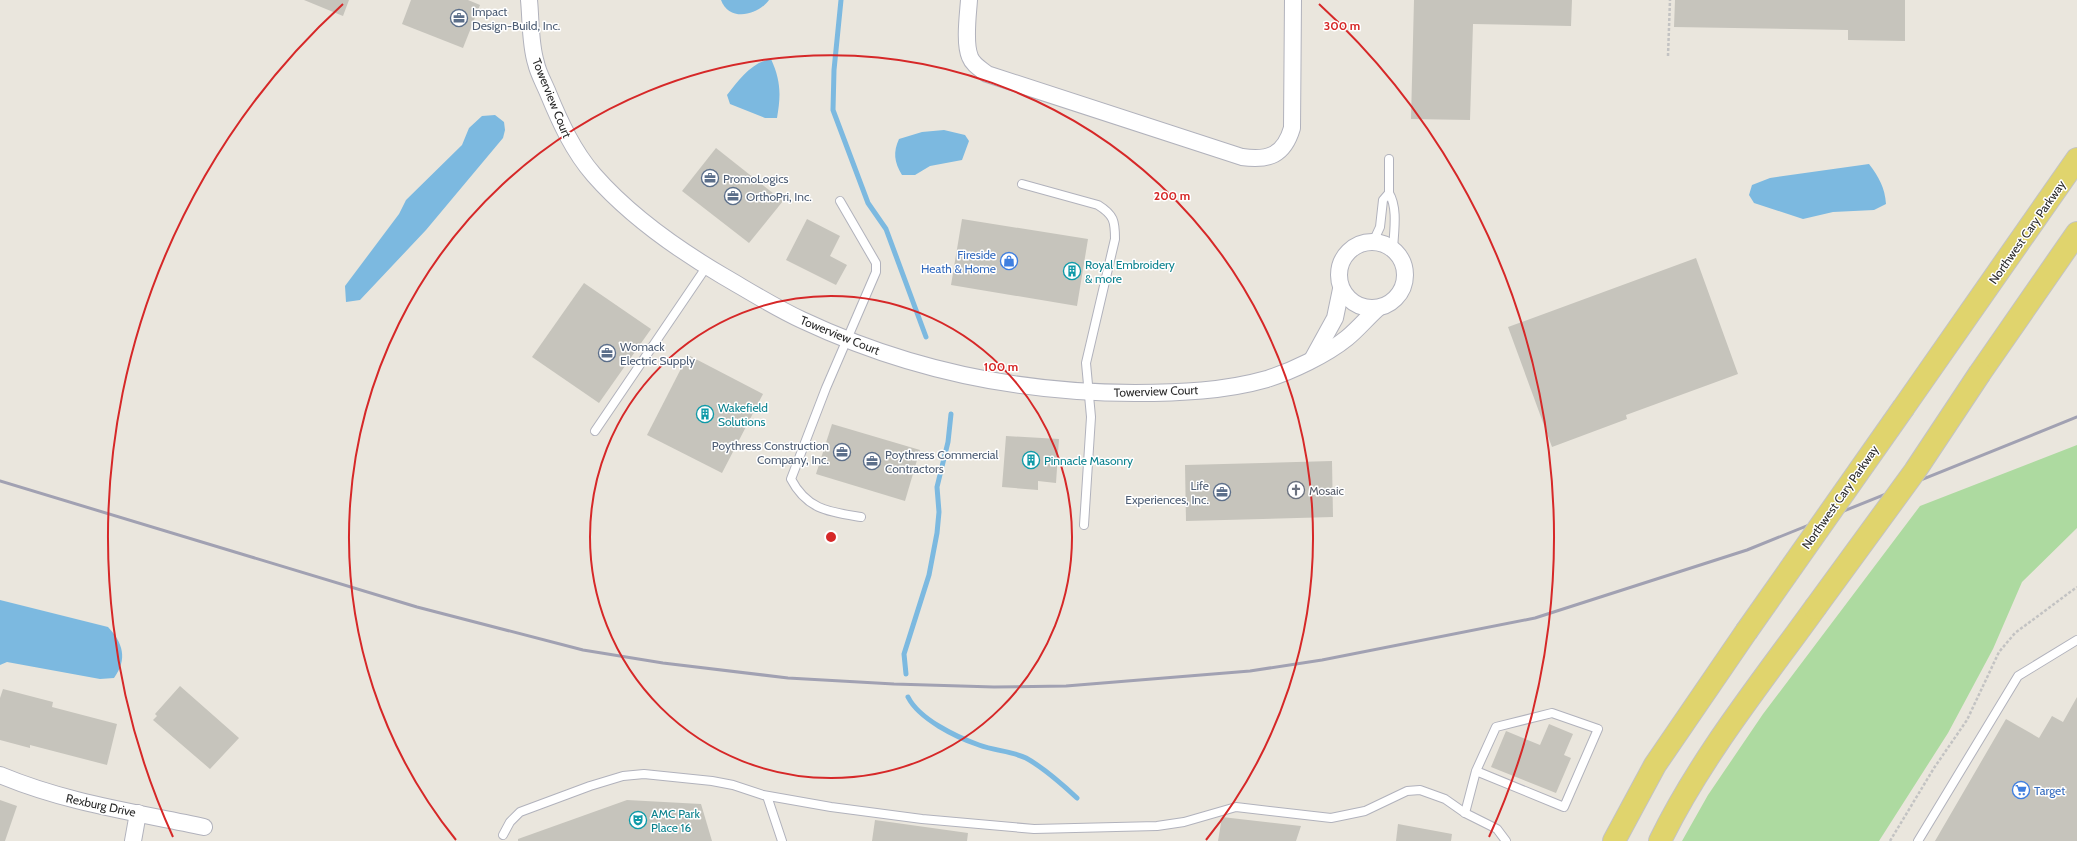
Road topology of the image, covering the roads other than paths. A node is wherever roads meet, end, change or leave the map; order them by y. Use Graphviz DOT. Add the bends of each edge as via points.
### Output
graph roads {
  1 [pos="529,0"];
  2 [pos="969,0"];
  3 [pos="1294,0"];
  4 [pos="1389,159"];
  5 [pos="2077,159"];
  6 [pos="1022,184"];
  7 [pos="1388,193"];
  8 [pos="840,201"];
  9 [pos="2077,233"];
  10 [pos="1373,242"];
  11 [pos="1393,249"];
  12 [pos="706,266"];
  13 [pos="1342,289"];
  14 [pos="1378,309"];
  15 [pos="848,339"];
  16 [pos="1313,358"];
  17 [pos="1088,393"];
  18 [pos="595,431"];
  19 [pos="861,517"];
  20 [pos="1084,525"];
  21 [pos="2077,640"];
  22 [pos="1476,771"];
  23 [pos="0,775"];
  24 [pos="767,796"];
  25 [pos="138,813"];
  26 [pos="1465,813"];
  27 [pos="204,827"];
  28 [pos="503,835"];
  29 [pos="133,841"];
  30 [pos="782,841"];
  31 [pos="1506,841"];
  32 [pos="1614,841"];
  33 [pos="1660,841"];
  34 [pos="1918,841"];
  1 -- 12 [label="street, Towerview Court" via="535,62 567,137 580,157 625,206 666,239"];
  2 -- 3 [label="street" via="970,56 976,66 987,74 1129,122 1242,157 1257,159 1270,157 1282,149 1289,139 1292,128"];
  4 -- 7 [label="lane"];
  5 -- 32 [label="main road, Northwest Cary Parkway, bridge" via="1666,748"];
  6 -- 17 [label="lane" via="1098,205 1109,212 1115,224 1116,239 1086,363"];
  7 -- 10 [label="lane" via="1383,200 1380,227"];
  7 -- 11 [label="lane" via="1392,199 1394,214"];
  8 -- 15 [label="lane" via="876,263 876,272"];
  9 -- 33 [label="main road, bridge" via="1915,470 1705,762"];
  10 -- 11 [label="street"];
  10 -- 13 [label="street" via="1352,249 1344,257 1339,273"];
  11 -- 14 [label="street" via="1401,258 1406,279 1397,299"];
  12 -- 15 [label="street, Towerview Court" via="801,320"];
  12 -- 18 [label="lane"];
  13 -- 14 [label="street" via="1347,298 1356,305"];
  13 -- 16 [label="street" via="1335,318"];
  14 -- 16 [label="street, Towerview Court" via="1345,339"];
  15 -- 17 [label="street, Towerview Court" via="904,360 957,373 1018,385"];
  15 -- 19 [label="lane" via="791,479 805,499 824,511"];
  16 -- 17 [label="street, Towerview Court" via="1266,379 1234,386 1156,393"];
  17 -- 20 [label="lane" via="1091,418"];
  21 -- 34 [label="lane" via="2018,676"];
  22 -- 22 [label="lane" via="1564,807 1598,729 1552,713 1496,727"];
  22 -- 26 [label="lane"];
  23 -- 25 [label="street, Rexburg Drive" via="31,788 85,804"];
  24 -- 26 [label="lane" via="922,819 1034,829 1156,826 1184,822 1236,807 1331,818 1365,811 1401,793 1420,790 1445,799"];
  24 -- 28 [label="lane" via="712,781 644,774 623,776 520,812 510,822"];
  24 -- 30 [label="lane"];
  25 -- 27 [label="street, Rexburg Drive"];
  25 -- 29 [label="street"];
  26 -- 31 [label="lane" via="1497,830"];
}
